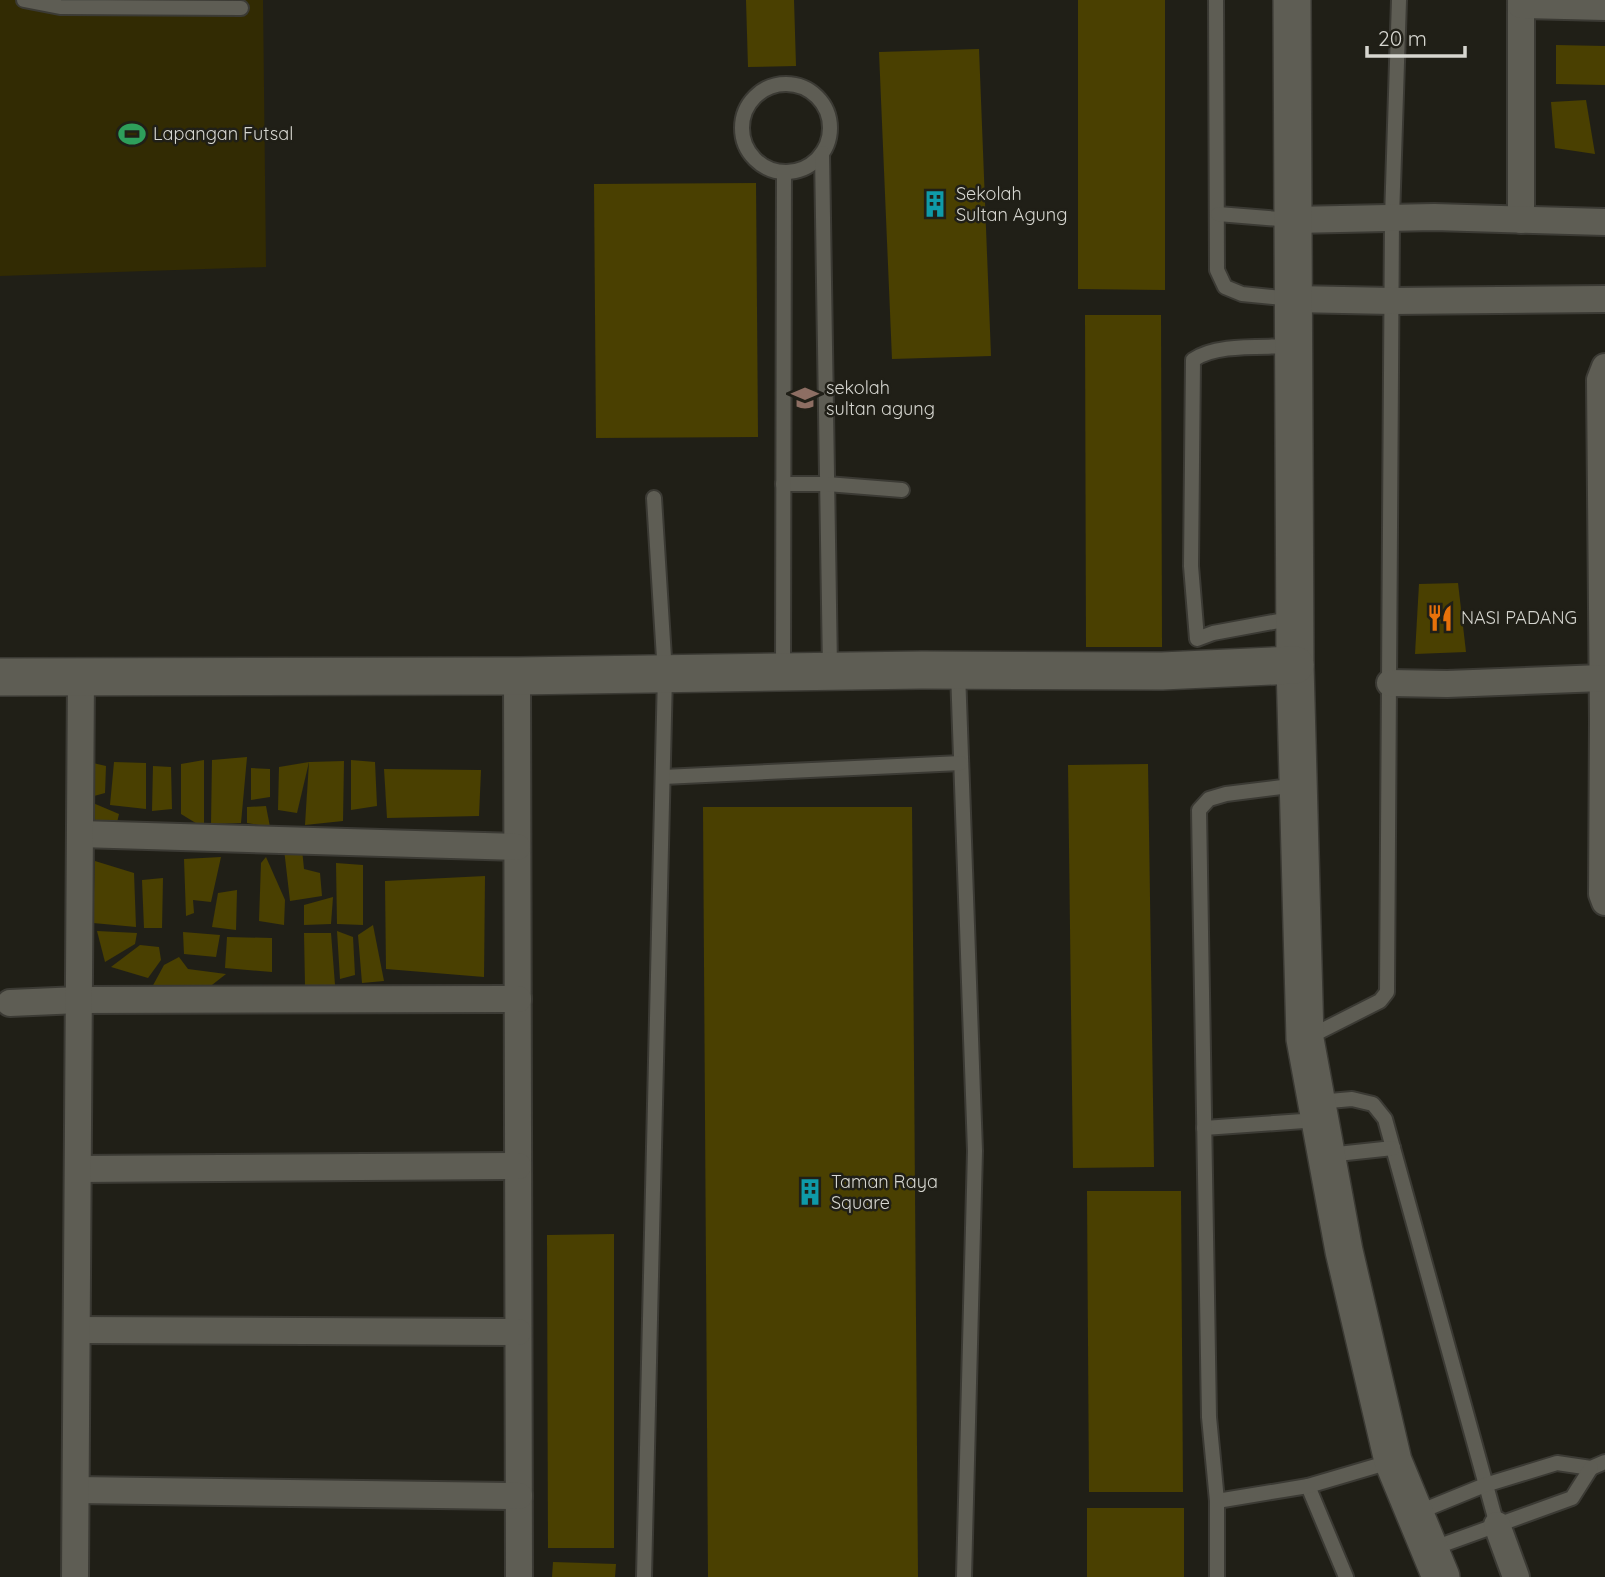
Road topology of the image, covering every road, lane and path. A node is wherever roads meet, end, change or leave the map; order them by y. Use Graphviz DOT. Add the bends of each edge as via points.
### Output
graph roads {
  1 [pos="24,0"];
  2 [pos="1216,0"];
  3 [pos="1292,0"];
  4 [pos="1399,0"];
  5 [pos="1521,2"];
  6 [pos="1605,7"];
  7 [pos="241,8"];
  8 [pos="822,153"];
  9 [pos="784,172"];
  10 [pos="1218,214"];
  11 [pos="1392,218"];
  12 [pos="1294,220"];
  13 [pos="1521,220"];
  14 [pos="1605,222"];
  15 [pos="1294,299"];
  16 [pos="1605,299"];
  17 [pos="1392,301"];
  18 [pos="1293,346"];
  19 [pos="1605,367"];
  20 [pos="783,484"];
  21 [pos="827,484"];
  22 [pos="902,490"];
  23 [pos="654,498"];
  24 [pos="1603,601"];
  25 [pos="1295,618"];
  26 [pos="1295,665"];
  27 [pos="830,671"];
  28 [pos="958,671"];
  29 [pos="783,672"];
  30 [pos="664,674"];
  31 [pos="81,675"];
  32 [pos="517,676"];
  33 [pos="0,677"];
  34 [pos="1602,678"];
  35 [pos="1390,683"];
  36 [pos="1604,722"];
  37 [pos="961,763"];
  38 [pos="663,777"];
  39 [pos="1298,785"];
  40 [pos="80,834"];
  41 [pos="517,847"];
  42 [pos="1605,902"];
  43 [pos="518,999"];
  44 [pos="79,1000"];
  45 [pos="10,1003"];
  46 [pos="1305,1039"];
  47 [pos="1318,1111"];
  48 [pos="1204,1128"];
  49 [pos="1392,1148"];
  50 [pos="1327,1155"];
  51 [pos="518,1166"];
  52 [pos="78,1169"];
  53 [pos="77,1330"];
  54 [pos="518,1332"];
  55 [pos="1393,1461"];
  56 [pos="1598,1465"];
  57 [pos="1485,1485"];
  58 [pos="1308,1486"];
  59 [pos="76,1490"];
  60 [pos="519,1496"];
  61 [pos="1217,1500"];
  62 [pos="1414,1515"];
  63 [pos="1497,1525"];
  64 [pos="1435,1563"];
  65 [pos="75,1577"];
  66 [pos="519,1577"];
  67 [pos="645,1577"];
  68 [pos="964,1577"];
  69 [pos="1217,1577"];
  70 [pos="1346,1577"];
  71 [pos="1516,1577"];
  1 -- 7 [label="lane" via="60,7"];
  2 -- 10 [label="lane"];
  3 -- 12 [label="street"];
  4 -- 11 [label="lane"];
  5 -- 6 [label="street"];
  5 -- 13 [label="street"];
  8 -- 9 [label="lane" via="812,164"];
  8 -- 9 [label="lane" via="830,124 818,97 792,84 764,89 746,110 743,137 758,162"];
  8 -- 21 [label="lane"];
  9 -- 20 [label="lane"];
  10 -- 12 [label="lane"];
  10 -- 15 [label="lane" via="1217,270 1225,287 1242,294"];
  11 -- 12 [label="street"];
  11 -- 13 [label="street"];
  11 -- 17 [label="lane"];
  12 -- 15 [label="street"];
  13 -- 14 [label="street"];
  15 -- 17 [label="street"];
  15 -- 18 [label="street"];
  16 -- 17 [label="street"];
  17 -- 35 [label="lane"];
  18 -- 25 [label="street"];
  18 -- 25 [label="lane" via="1218,350 1193,360 1191,566 1197,639"];
  19 -- 24 [label="street" via="1600,380"];
  20 -- 21 [label="lane"];
  20 -- 29 [label="lane"];
  21 -- 22 [label="lane"];
  21 -- 27 [label="lane"];
  23 -- 30 [label="lane"];
  24 -- 34 [label="street"];
  25 -- 26 [label="street"];
  26 -- 28 [label="street" via="1162,671"];
  26 -- 39 [label="street"];
  27 -- 28 [label="street"];
  27 -- 29 [label="street"];
  28 -- 37 [label="lane"];
  29 -- 30 [label="street"];
  30 -- 32 [label="street"];
  30 -- 38 [label="lane"];
  31 -- 32 [label="street"];
  31 -- 33 [label="street"];
  31 -- 40 [label="street"];
  32 -- 41 [label="street"];
  34 -- 35 [label="street"];
  34 -- 36 [label="street"];
  35 -- 46 [label="lane" via="1387,992 1380,1001"];
  36 -- 42 [label="street"];
  37 -- 38 [label="lane"];
  37 -- 68 [label="lane" via="975,1151"];
  38 -- 67 [label="lane"];
  39 -- 46 [label="street"];
  39 -- 48 [label="lane" via="1226,794 1209,799 1199,810"];
  40 -- 41 [label="street"];
  40 -- 44 [label="street"];
  41 -- 43 [label="street"];
  43 -- 44 [label="street"];
  43 -- 51 [label="street"];
  44 -- 45 [label="street"];
  44 -- 52 [label="street"];
  46 -- 47 [label="street"];
  47 -- 48 [label="lane"];
  47 -- 49 [label="lane" via="1352,1099 1373,1104 1385,1119"];
  47 -- 50 [label="street"];
  48 -- 61 [label="lane" via="1209,1417"];
  49 -- 50 [label="lane"];
  49 -- 57 [label="lane"];
  50 -- 55 [label="street" via="1344,1251"];
  51 -- 52 [label="street"];
  51 -- 54 [label="street"];
  52 -- 53 [label="street"];
  53 -- 54 [label="street"];
  53 -- 59 [label="street"];
  54 -- 60 [label="street"];
  55 -- 58 [label="lane"];
  55 -- 62 [label="street"];
  56 -- 57 [label="lane" via="1557,1463"];
  56 -- 63 [label="lane" via="1572,1498"];
  57 -- 62 [label="lane"];
  57 -- 63 [label="lane"];
  58 -- 61 [label="lane"];
  58 -- 70 [label="lane"];
  59 -- 60 [label="street"];
  59 -- 65 [label="street"];
  60 -- 66 [label="street"];
  61 -- 69 [label="lane"];
  62 -- 64 [label="street"];
  63 -- 64 [label="lane"];
  63 -- 71 [label="street"];
}
